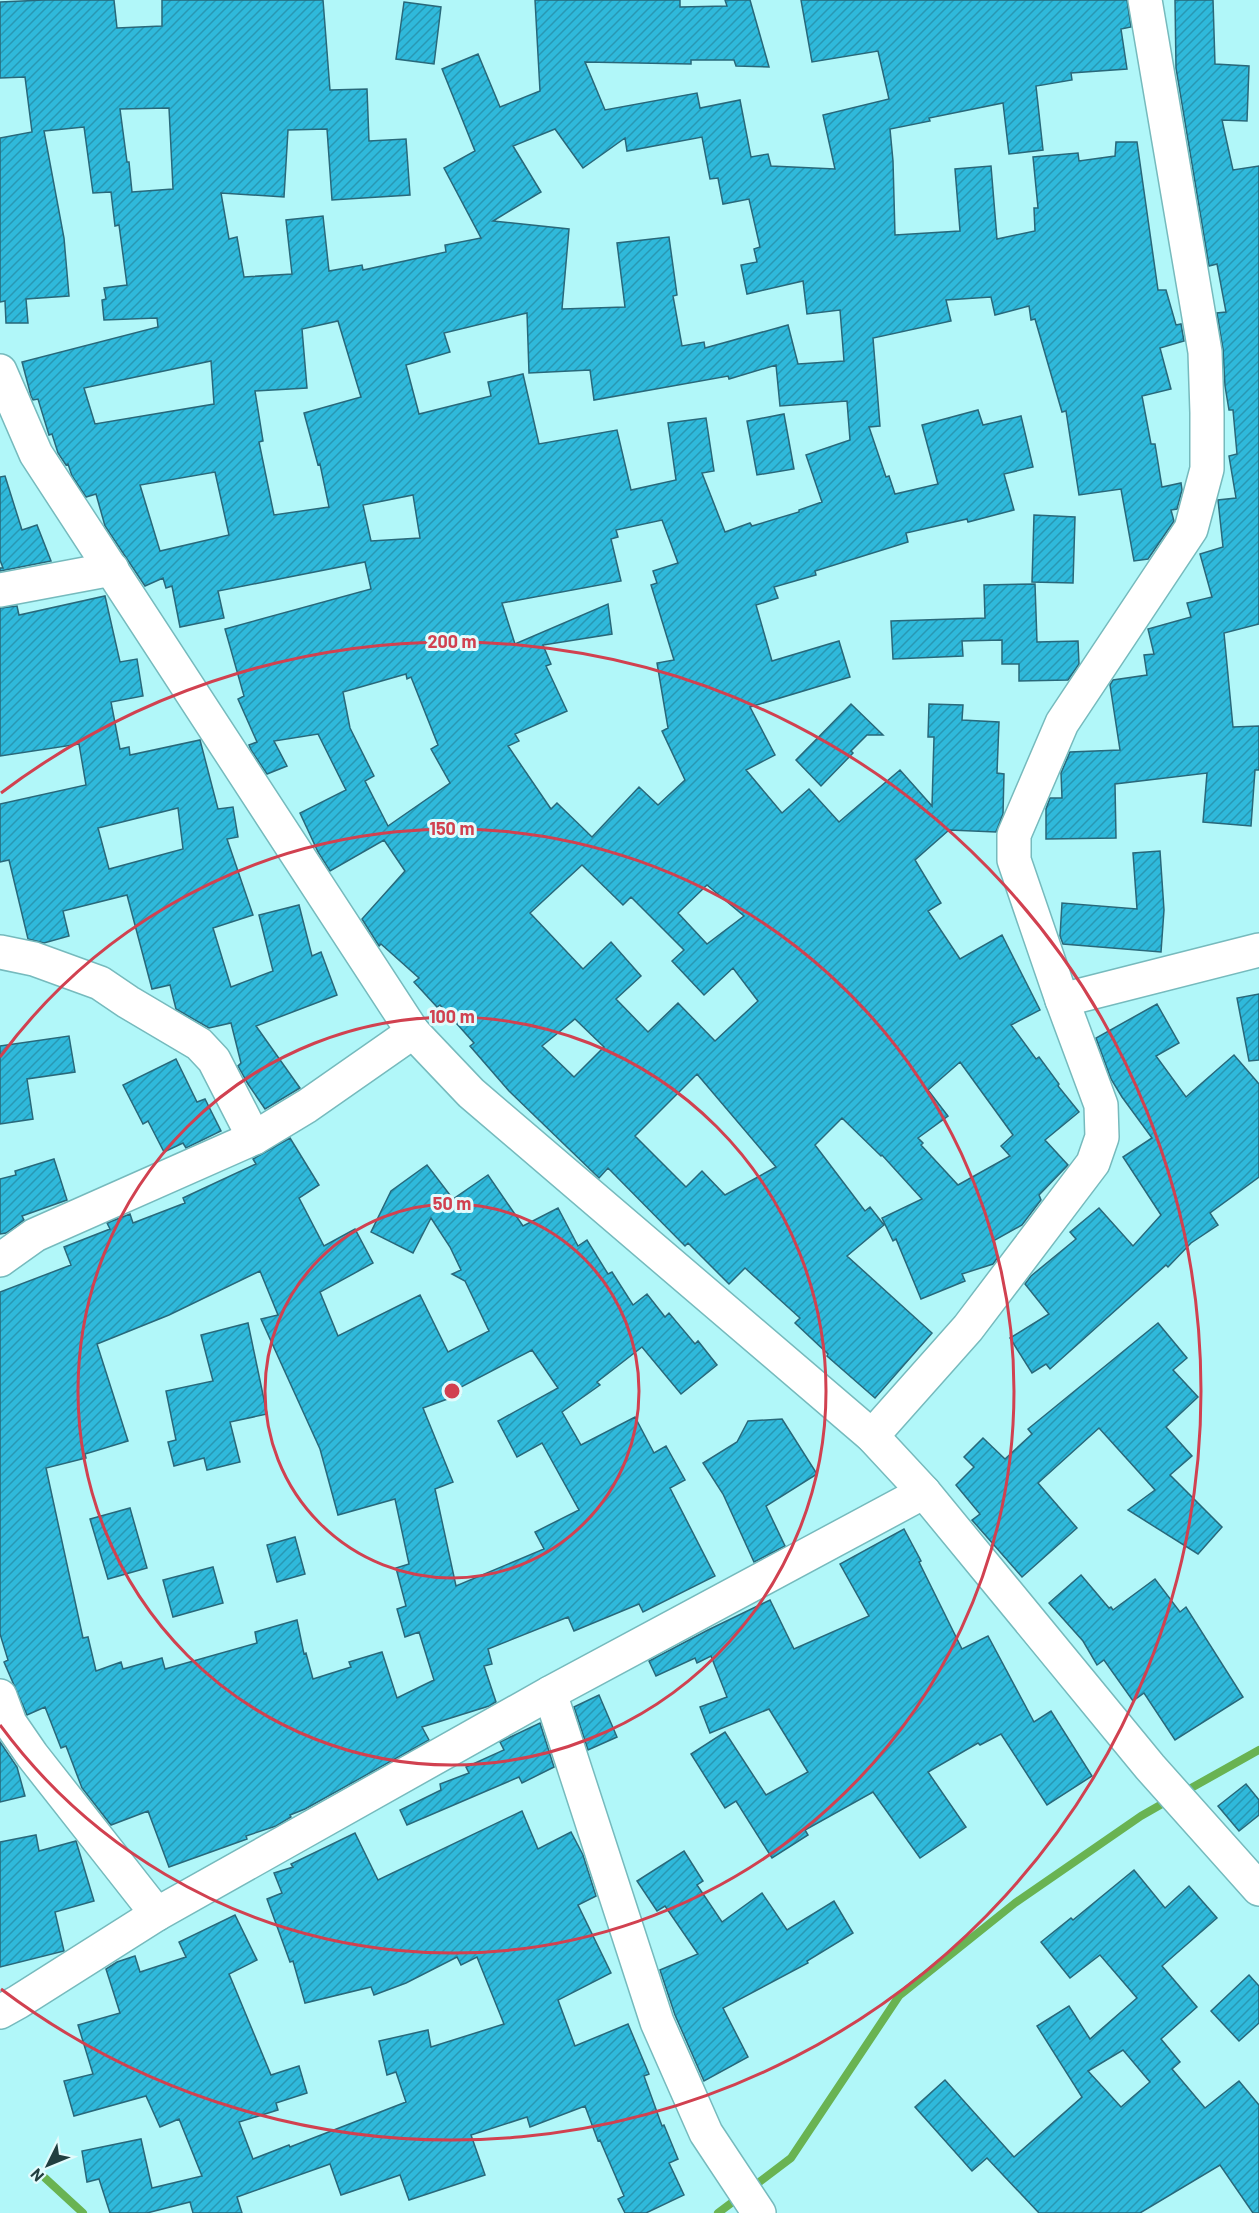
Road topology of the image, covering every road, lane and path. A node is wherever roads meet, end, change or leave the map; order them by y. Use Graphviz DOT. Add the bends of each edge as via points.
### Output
graph roads {
  1 [pos="1145,0"];
  2 [pos="0,371"];
  3 [pos="112,568"];
  4 [pos="0,590"];
  5 [pos="1259,950"];
  6 [pos="0,952"];
  7 [pos="1062,1000"];
  8 [pos="413,1032"];
  9 [pos="254,1138"];
  10 [pos="0,1260"];
  11 [pos="872,1436"];
  12 [pos="924,1492"];
  13 [pos="550,1693"];
  14 [pos="0,1696"];
  15 [pos="1259,1889"];
  16 [pos="158,1914"];
  17 [pos="0,2012"];
  18 [pos="759,2213"];
  1 -- 7 [label="street" via="1205,352 1207,469 1191,529 1062,723 1014,836 1014,860"];
  2 -- 3 [label="street" via="36,454"];
  3 -- 4 [label="street"];
  3 -- 8 [label="street"];
  5 -- 7 [label="street"];
  6 -- 9 [label="street" via="34,959 100,983 199,1044 214,1060"];
  7 -- 11 [label="street" via="1101,1106 1102,1137 1093,1162 969,1328"];
  8 -- 9 [label="street"];
  8 -- 11 [label="street" via="471,1093"];
  9 -- 10 [label="street" via="35,1235"];
  11 -- 12 [label="street"];
  12 -- 13 [label="street"];
  12 -- 15 [label="street" via="1150,1767"];
  13 -- 16 [label="street"];
  13 -- 18 [label="street" via="657,2022 706,2133"];
  14 -- 16 [label="street" via="10,1723 32,1755"];
  16 -- 17 [label="street"];
}
